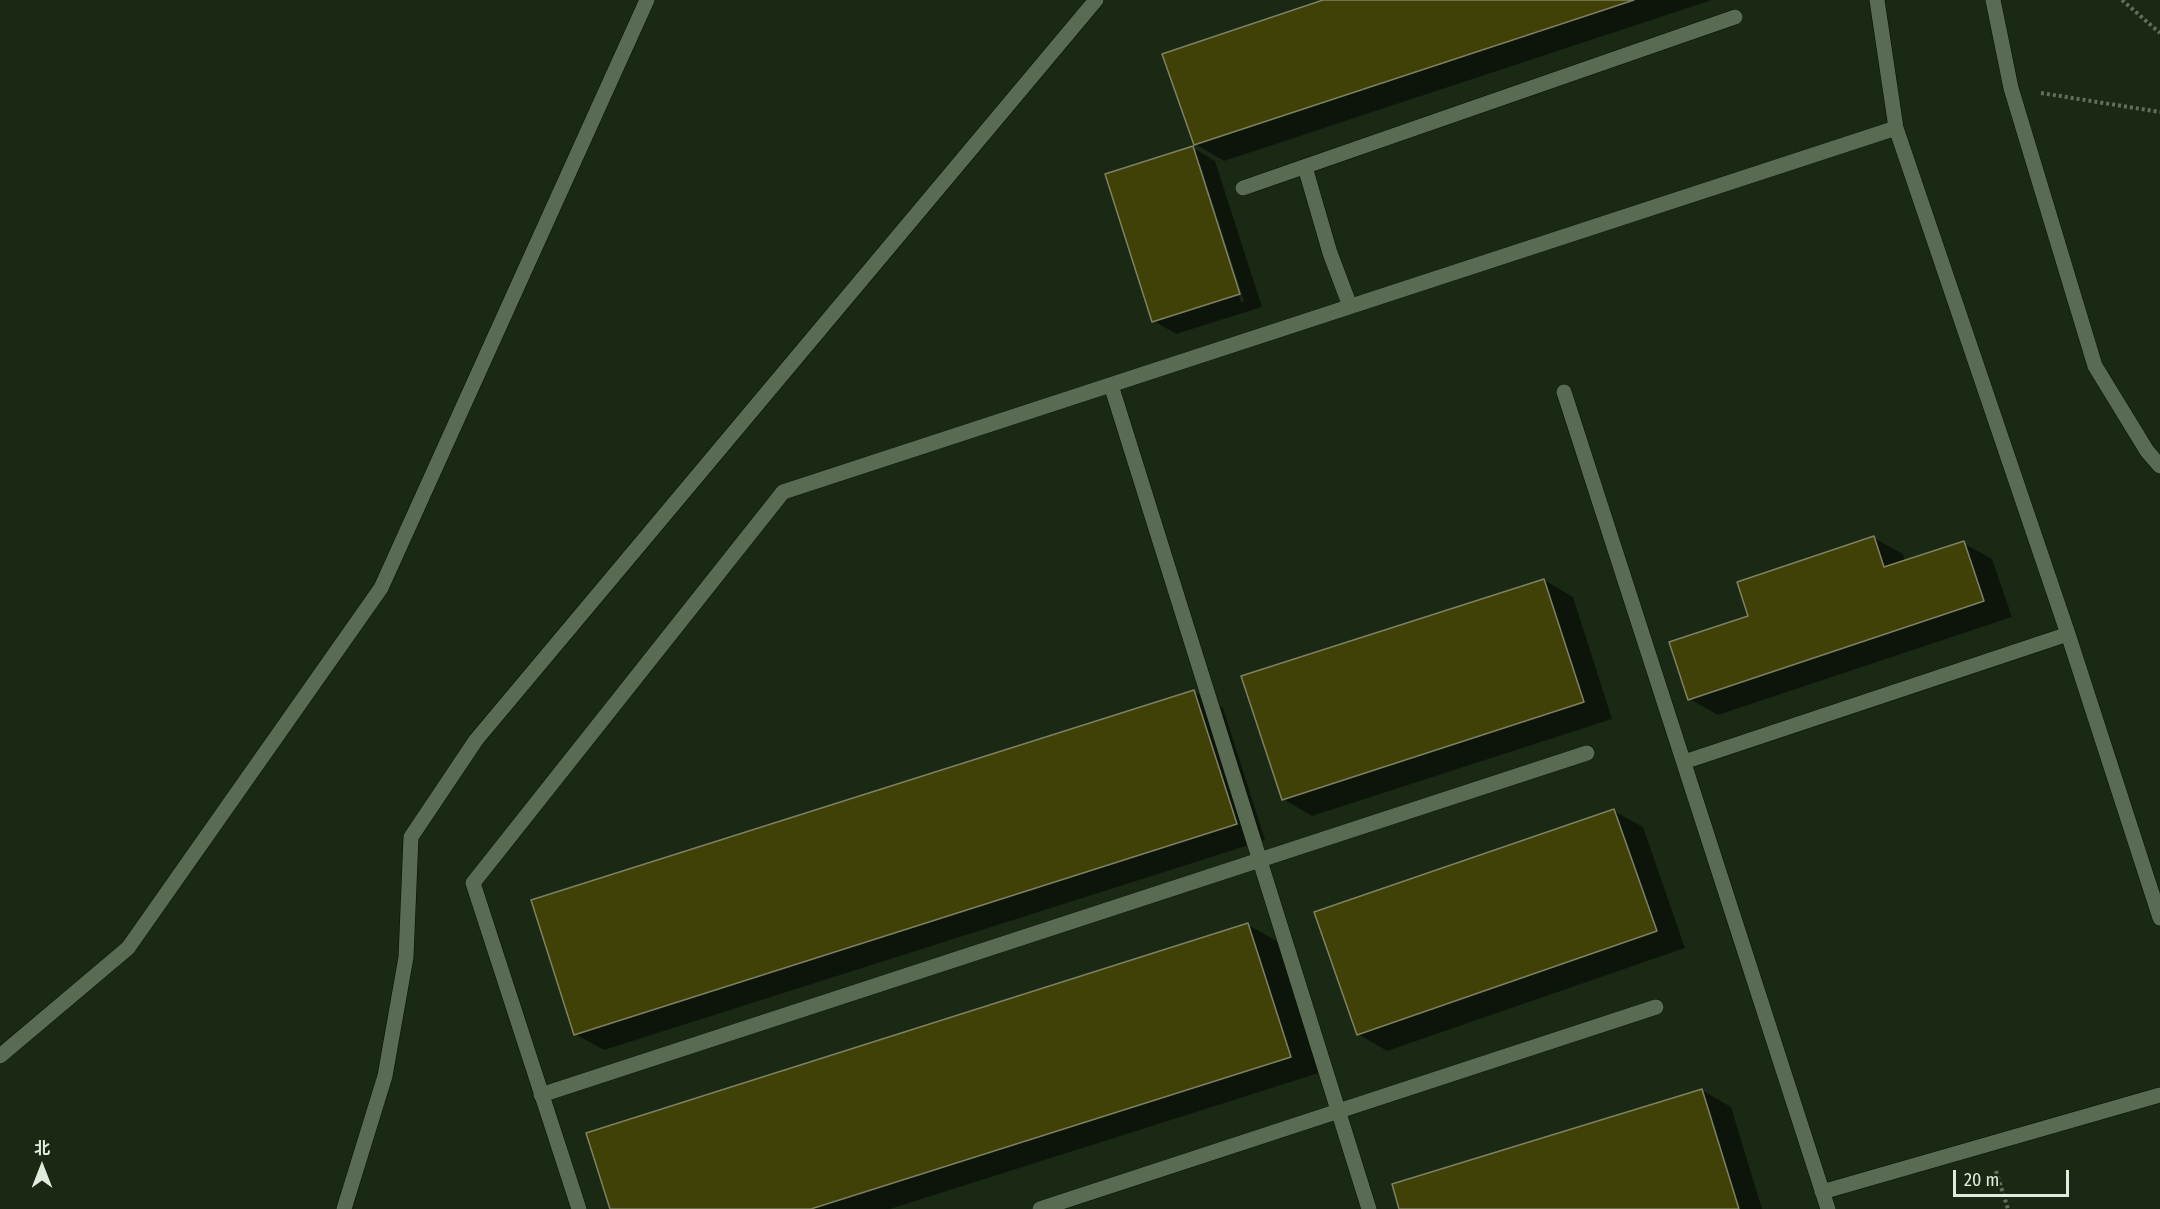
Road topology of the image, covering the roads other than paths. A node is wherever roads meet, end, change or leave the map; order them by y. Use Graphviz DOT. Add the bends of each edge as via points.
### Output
graph roads {
  1 [pos="647,0"];
  2 [pos="1096,0"];
  3 [pos="1878,0"];
  4 [pos="1993,0"];
  5 [pos="1736,18"];
  6 [pos="1896,128"];
  7 [pos="1305,167"];
  8 [pos="1243,188"];
  9 [pos="1350,306"];
  10 [pos="1111,385"];
  11 [pos="1564,392"];
  12 [pos="2160,466"];
  13 [pos="2068,634"];
  14 [pos="1587,753"];
  15 [pos="1684,762"];
  16 [pos="1260,860"];
  17 [pos="2160,918"];
  18 [pos="1656,1007"];
  19 [pos="0,1056"];
  20 [pos="541,1095"];
  21 [pos="2160,1095"];
  22 [pos="1339,1111"];
  23 [pos="1822,1192"];
  24 [pos="344,1209"];
  25 [pos="579,1209"];
  26 [pos="1040,1209"];
  27 [pos="1369,1209"];
  28 [pos="1828,1209"];
  1 -- 19 [label="street" via="381,588 128,948"];
  2 -- 24 [label="street" via="476,740 411,837 406,957 385,1076"];
  3 -- 6 [label="street"];
  4 -- 12 [label="street" via="2011,88 2095,366"];
  5 -- 7 [label="street"];
  6 -- 9 [label="street"];
  6 -- 13 [label="street"];
  7 -- 8 [label="street"];
  7 -- 9 [label="street" via="1330,254"];
  9 -- 10 [label="street"];
  10 -- 16 [label="street"];
  10 -- 20 [label="street" via="783,492 473,884"];
  11 -- 15 [label="street"];
  13 -- 15 [label="street"];
  13 -- 17 [label="street"];
  14 -- 16 [label="street"];
  15 -- 23 [label="street"];
  16 -- 20 [label="street"];
  16 -- 22 [label="street"];
  18 -- 22 [label="street"];
  20 -- 25 [label="street"];
  21 -- 23 [label="street"];
  22 -- 26 [label="street"];
  22 -- 27 [label="street"];
  23 -- 28 [label="street"];
}
